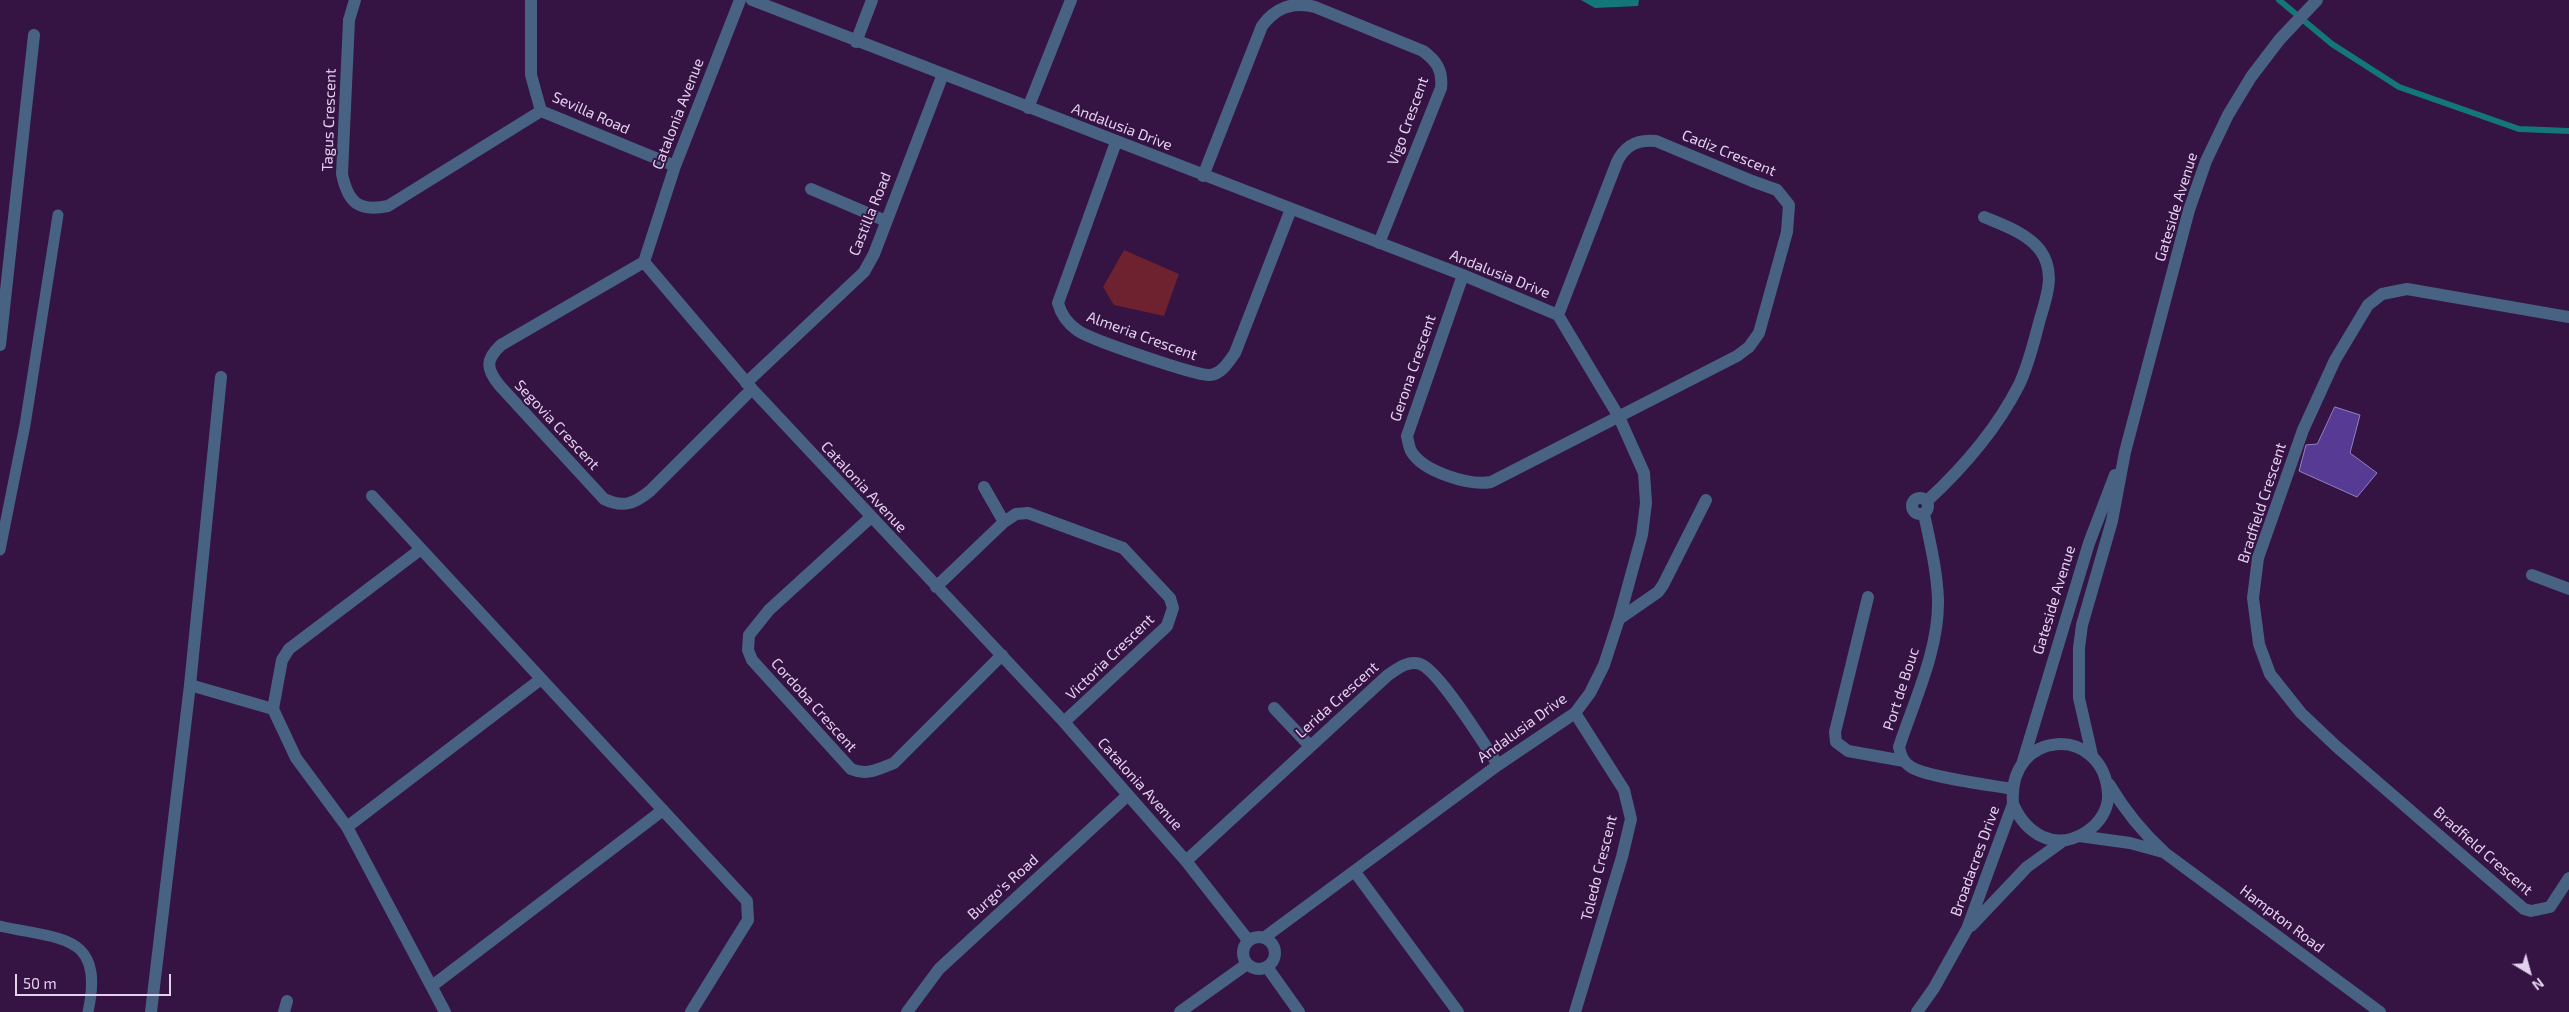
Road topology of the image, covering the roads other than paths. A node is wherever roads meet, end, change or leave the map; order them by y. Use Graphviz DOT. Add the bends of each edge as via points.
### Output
graph roads {
  1 [pos="355,0"];
  2 [pos="531,0"];
  3 [pos="740,0"];
  4 [pos="752,0"];
  5 [pos="872,0"];
  6 [pos="1071,0"];
  7 [pos="2317,0"];
  8 [pos="34,35"];
  9 [pos="856,42"];
  10 [pos="943,74"];
  11 [pos="1028,108"];
  12 [pos="541,111"];
  13 [pos="1116,142"];
  14 [pos="675,166"];
  15 [pos="1203,176"];
  16 [pos="811,189"];
  17 [pos="1291,209"];
  18 [pos="58,215"];
  19 [pos="1984,217"];
  20 [pos="886,220"];
  21 [pos="0,233"];
  22 [pos="13,234"];
  23 [pos="1378,243"];
  24 [pos="644,262"];
  25 [pos="1464,275"];
  26 [pos="1558,315"];
  27 [pos="2569,316"];
  28 [pos="0,345"];
  29 [pos="221,377"];
  30 [pos="749,386"];
  31 [pos="1619,417"];
  32 [pos="2124,452"];
  33 [pos="984,487"];
  34 [pos="372,496"];
  35 [pos="1706,500"];
  36 [pos="870,518"];
  37 [pos="1004,522"];
  38 [pos="421,549"];
  39 [pos="0,550"];
  40 [pos="2532,575"];
  41 [pos="936,587"];
  42 [pos="2569,589"];
  43 [pos="1868,597"];
  44 [pos="1619,619"];
  45 [pos="1002,655"];
  46 [pos="541,679"];
  47 [pos="190,685"];
  48 [pos="1274,708"];
  49 [pos="273,710"];
  50 [pos="1574,713"];
  51 [pos="1064,722"];
  52 [pos="1310,746"];
  53 [pos="2092,755"];
  54 [pos="1904,761"];
  55 [pos="2023,761"];
  56 [pos="1498,766"];
  57 [pos="2107,781"];
  58 [pos="2012,789"];
  59 [pos="1128,795"];
  60 [pos="2013,804"];
  61 [pos="663,810"];
  62 [pos="347,827"];
  63 [pos="2079,836"];
  64 [pos="2063,840"];
  65 [pos="2165,853"];
  66 [pos="1186,861"];
  67 [pos="1355,872"];
  68 [pos="2569,878"];
  69 [pos="0,926"];
  70 [pos="1967,929"];
  71 [pos="1265,937"];
  72 [pos="1248,940"];
  73 [pos="1247,964"];
  74 [pos="1268,967"];
  75 [pos="432,986"];
  76 [pos="88,1012"];
  77 [pos="151,1012"];
  78 [pos="445,1012"];
  79 [pos="691,1012"];
  80 [pos="907,1012"];
  81 [pos="1180,1012"];
  82 [pos="1299,1012"];
  83 [pos="1458,1012"];
  84 [pos="1575,1012"];
  85 [pos="1917,1012"];
  86 [pos="2380,1012"];
  1 -- 12 [label="street, Tagus Crescent" via="350,20 342,174 348,195 361,207 388,206"];
  2 -- 12 [label="street, Sevilla Road" via="531,75"];
  3 -- 14 [label="street, Catalonia Avenue"];
  4 -- 9 [label="street, Andalusia Drive"];
  5 -- 9 [label="street"];
  6 -- 11 [label="street"];
  7 -- 32 [label="street, Gateside Avenue" via="2304,11 2251,77 2206,161 2189,210"];
  8 -- 22 [label="street"];
  9 -- 10 [label="street, Andalusia Drive"];
  10 -- 11 [label="street, Andalusia Drive"];
  10 -- 20 [label="street, Castilla Road"];
  11 -- 13 [label="street, Andalusia Drive"];
  12 -- 14 [label="street, Sevilla Road"];
  13 -- 15 [label="street, Andalusia Drive"];
  13 -- 17 [label="street, Almeria Crescent" via="1058,302 1060,312 1078,332 1185,371 1212,375 1223,369 1235,352"];
  14 -- 24 [label="street, Catalonia Avenue"];
  15 -- 17 [label="street, Andalusia Drive"];
  15 -- 23 [label="street, Vigo Crescent" via="1262,26 1274,12 1288,6 1305,4 1315,7 1423,51 1442,75 1441,88"];
  16 -- 20 [label="street"];
  17 -- 23 [label="street, Andalusia Drive"];
  18 -- 39 [label="lane" via="25,425"];
  19 -- 54 [label="street, Port de Bouc" via="2014,230 2039,249 2049,272 2048,291 2019,384 1978,448 1925,507 1936,582 1936,623 1927,662 1899,747"];
  20 -- 30 [label="street, Castilla Road" via="874,254 856,282"];
  21 -- 22 [label="street"];
  22 -- 28 [label="street"];
  23 -- 25 [label="street, Andalusia Drive"];
  24 -- 30 [label="street, Catalonia Avenue"];
  24 -- 30 [label="street, Segovia Crescent" via="501,345 491,354 489,364 494,379 604,499 621,505 635,503 650,491"];
  25 -- 26 [label="street, Andalusia Drive"];
  25 -- 31 [label="street, Gerona Crescent" via="1408,428 1411,452 1415,456 1450,477 1474,484 1491,482"];
  26 -- 31 [label="street, Andalusia Drive"];
  26 -- 31 [label="street, Cadiz Crescent" via="1621,152 1634,143 1656,141 1777,190 1789,205 1787,232 1759,333 1749,347"];
  27 -- 68 [label="street, Bradfield Crescent" via="2407,289 2382,294 2368,305 2335,360 2303,430 2258,558 2253,598 2259,644 2270,674 2301,712 2337,747 2524,909 2531,911 2550,907"];
  29 -- 47 [label="street"];
  30 -- 36 [label="street, Catalonia Avenue"];
  31 -- 44 [label="street, Andalusia Drive" via="1644,473 1646,503 1642,535"];
  32 -- 53 [label="street, Gateside Avenue" via="2116,502 2082,625 2079,648 2079,698"];
  32 -- 55 [label="street, Gateside Avenue" via="2089,544"];
  33 -- 37 [label="street"];
  34 -- 38 [label="street"];
  35 -- 44 [label="street" via="1658,592"];
  36 -- 41 [label="street, Catalonia Avenue"];
  36 -- 45 [label="street, Cordoba Crescent" via="769,610 749,634 748,650 752,660 851,769 861,773 894,763"];
  37 -- 41 [label="street, Victoria Crescent"];
  37 -- 51 [label="street, Victoria Crescent" via="1016,514 1028,513 1130,552 1170,598 1173,608 1167,626"];
  38 -- 46 [label="street"];
  38 -- 49 [label="street" via="289,648 282,660"];
  40 -- 42 [label="street"];
  41 -- 45 [label="street, Catalonia Avenue"];
  43 -- 54 [label="street" via="1835,732 1836,742 1848,751"];
  44 -- 50 [label="street, Andalusia Drive" via="1597,679"];
  45 -- 51 [label="street, Catalonia Avenue"];
  46 -- 61 [label="street"];
  46 -- 62 [label="street"];
  47 -- 49 [label="street"];
  47 -- 77 [label="street"];
  48 -- 52 [label="street"];
  49 -- 62 [label="street" via="296,758"];
  50 -- 56 [label="street, Andalusia Drive"];
  50 -- 84 [label="street, Toledo Crescent" via="1624,790 1630,819 1622,858"];
  51 -- 59 [label="street, Catalonia Avenue"];
  52 -- 56 [label="street, Lerida Crescent" via="1388,675 1403,665 1413,663 1421,664 1438,678"];
  52 -- 66 [label="street, Lerida Crescent"];
  53 -- 55 [label="street" via="2064,744 2049,745 2034,751"];
  53 -- 57 [label="street" via="2102,767"];
  54 -- 58 [label="street" via="1917,770"];
  55 -- 58 [label="street, Broadacres Drive" via="2015,774"];
  56 -- 67 [label="street, Andalusia Drive"];
  57 -- 63 [label="street, Broadacres Drive" via="2108,798 2103,814 2093,827"];
  57 -- 65 [label="street, Hampton Road" via="2142,832"];
  58 -- 60 [label="street, Broadacres Drive"];
  59 -- 66 [label="street, Catalonia Avenue"];
  59 -- 80 [label="street, Burgo's Road" via="939,969"];
  60 -- 64 [label="street, Broadacres Drive" via="2031,831 2046,839"];
  60 -- 70 [label="street, Broadacres Drive"];
  61 -- 75 [label="street"];
  61 -- 79 [label="street" via="747,901 749,912 744,927"];
  62 -- 75 [label="street"];
  63 -- 64 [label="street, Broadacres Drive"];
  63 -- 65 [label="street, Hampton Road" via="2130,843"];
  64 -- 70 [label="street, Broadacres Drive" via="2027,867"];
  65 -- 86 [label="street, Hampton Road"];
  66 -- 72 [label="street, Catalonia Avenue"];
  67 -- 71 [label="street, Andalusia Drive"];
  67 -- 83 [label="street"];
  69 -- 76 [label="lane" via="80,947 92,969"];
  70 -- 85 [label="street, Broadacres Drive"];
  71 -- 72 [label="street"];
  71 -- 74 [label="street" via="1271,941 1276,955"];
  72 -- 73 [label="street" via="1242,952"];
  73 -- 74 [label="street" via="1260,970"];
  73 -- 81 [label="street"];
  74 -- 82 [label="street"];
  75 -- 78 [label="street"];
}
